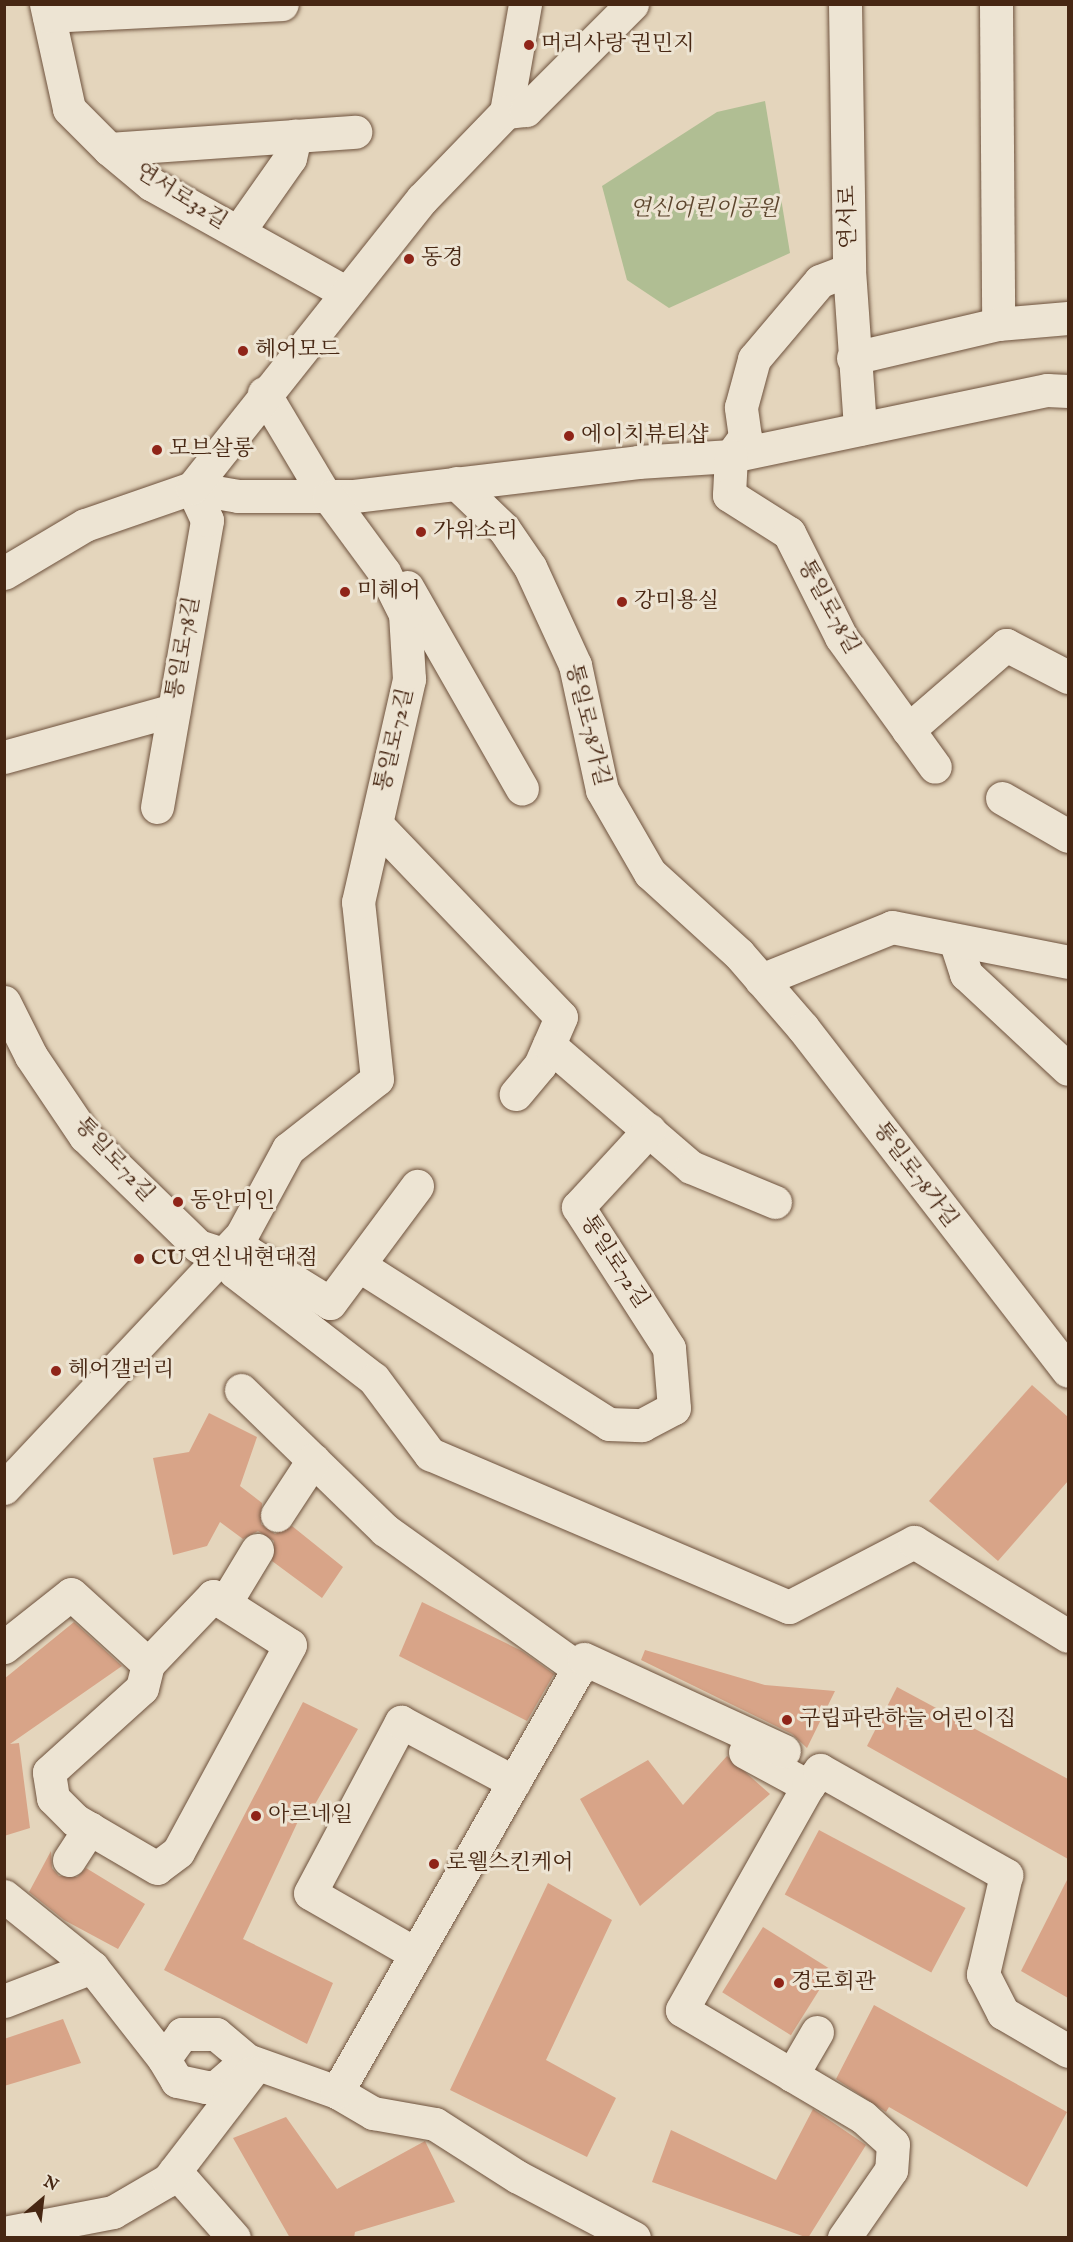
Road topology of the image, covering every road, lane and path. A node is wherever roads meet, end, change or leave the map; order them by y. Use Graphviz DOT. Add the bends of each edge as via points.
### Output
graph roads {
  1 [pos="282,4"];
  2 [pos="525,4"];
  3 [pos="632,4"];
  4 [pos="844,4"];
  5 [pos="996,4"];
  6 [pos="47,10"];
  7 [pos="506,112"];
  8 [pos="355,132"];
  9 [pos="295,136"];
  10 [pos="109,149"];
  11 [pos="238,232"];
  12 [pos="849,270"];
  13 [pos="345,292"];
  14 [pos="1068,318"];
  15 [pos="998,324"];
  16 [pos="853,358"];
  17 [pos="1068,391"];
  18 [pos="264,393"];
  19 [pos="860,429"];
  20 [pos="731,456"];
  21 [pos="456,483"];
  22 [pos="192,488"];
  23 [pos="337,497"];
  24 [pos="4,573"];
  25 [pos="1068,677"];
  26 [pos="174,710"];
  27 [pos="908,730"];
  28 [pos="4,757"];
  29 [pos="935,767"];
  30 [pos="522,789"];
  31 [pos="1002,798"];
  32 [pos="157,807"];
  33 [pos="376,825"];
  34 [pos="1068,836"];
  35 [pos="955,940"];
  36 [pos="1068,962"];
  37 [pos="761,980"];
  38 [pos="8,1015"];
  39 [pos="549,1045"];
  40 [pos="1068,1069"];
  41 [pos="516,1094"];
  42 [pos="649,1130"];
  43 [pos="417,1186"];
  44 [pos="775,1202"];
  45 [pos="222,1254"];
  46 [pos="360,1266"];
  47 [pos="1068,1371"];
  48 [pos="241,1390"];
  49 [pos="313,1460"];
  50 [pos="4,1488"];
  51 [pos="277,1515"];
  52 [pos="257,1550"];
  53 [pos="225,1603"];
  54 [pos="1068,1636"];
  55 [pos="4,1647"];
  56 [pos="148,1664"];
  57 [pos="579,1669"];
  58 [pos="740,1749"];
  59 [pos="784,1751"];
  60 [pos="514,1782"];
  61 [pos="808,1786"];
  62 [pos="90,1828"];
  63 [pos="69,1860"];
  64 [pos="4,1896"];
  65 [pos="416,1954"];
  66 [pos="92,1967"];
  67 [pos="4,2001"];
  68 [pos="817,2032"];
  69 [pos="1068,2051"];
  70 [pos="164,2059"];
  71 [pos="248,2060"];
  72 [pos="792,2075"];
  73 [pos="337,2092"];
  74 [pos="175,2171"];
  75 [pos="4,2233"];
  76 [pos="234,2238"];
  77 [pos="634,2238"];
  78 [pos="844,2238"];
  1 -- 6 [label="street"];
  2 -- 7 [label="street"];
  3 -- 7 [label="street" via="526,110"];
  4 -- 12 [label="street, 연서로"];
  5 -- 15 [label="street"];
  6 -- 10 [label="street" via="69,109"];
  7 -- 13 [label="street" via="422,199"];
  8 -- 9 [label="street, 연서로32길"];
  9 -- 10 [label="street, 연서로32길"];
  9 -- 11 [label="street" via="290,158"];
  10 -- 11 [label="street, 연서로32길" via="151,184"];
  11 -- 13 [label="street, 연서로32길"];
  12 -- 16 [label="street, 연서로"];
  12 -- 20 [label="street, 통일로78길" via="820,281 754,359 741,407 746,437"];
  13 -- 18 [label="street"];
  14 -- 15 [label="street"];
  15 -- 16 [label="street"];
  16 -- 19 [label="street, 연서로"];
  17 -- 19 [label="street" via="1047,390"];
  18 -- 22 [label="street"];
  18 -- 23 [label="street"];
  19 -- 20 [label="street"];
  20 -- 21 [label="street"];
  20 -- 27 [label="street, 통일로78길" via="729,495 789,533 840,637"];
  21 -- 23 [label="street"];
  21 -- 37 [label="street, 통일로78가길" via="504,529 530,567 575,665 602,790 650,873"];
  22 -- 23 [label="street" via="238,496"];
  22 -- 24 [label="street" via="86,525"];
  22 -- 26 [label="street, 통일로78길" via="207,520"];
  23 -- 30 [label="street"];
  23 -- 33 [label="street, 통일로72길" via="405,614 409,679"];
  25 -- 27 [label="street" via="1006,645"];
  26 -- 28 [label="street, 통일로78길"];
  26 -- 32 [label="street"];
  27 -- 29 [label="street, 통일로78길"];
  31 -- 34 [label="street"];
  33 -- 39 [label="street" via="561,1017"];
  33 -- 45 [label="street, 통일로72길" via="358,902 377,1078 288,1149 241,1236"];
  35 -- 36 [label="street"];
  35 -- 37 [label="street" via="892,927"];
  35 -- 40 [label="street" via="966,974"];
  37 -- 47 [label="street, 통일로78가길"];
  38 -- 45 [label="street, 통일로72길" via="85,1136 198,1246"];
  39 -- 41 [label="street"];
  39 -- 42 [label="street"];
  42 -- 44 [label="street" via="691,1167"];
  42 -- 46 [label="street, 통일로72길" via="578,1207 669,1348 674,1408 642,1425 609,1424"];
  43 -- 46 [label="street, 통일로72길"];
  45 -- 46 [label="street, 통일로72길" via="249,1253 330,1303"];
  45 -- 50 [label="street, 통일로72길" via="169,1319"];
  45 -- 54 [label="street, 통일로72길" via="235,1272 374,1379 430,1454 789,1607 914,1542"];
  48 -- 49 [label="street"];
  49 -- 51 [label="street"];
  49 -- 57 [label="street" via="385,1530"];
  52 -- 53 [label="street"];
  53 -- 56 [label="street" via="213,1596"];
  53 -- 62 [label="street" via="290,1645 178,1852 157,1868"];
  55 -- 56 [label="street" via="71,1594"];
  56 -- 62 [label="street" via="142,1688 49,1772 53,1798"];
  57 -- 59 [label="street" via="584,1659"];
  57 -- 60 [label="street"];
  58 -- 61 [label="street"];
  60 -- 65 [label="street"];
  60 -- 65 [label="street" via="401,1722 310,1893"];
  61 -- 69 [label="street" via="820,1770 1006,1875 983,1974 1003,2013"];
  61 -- 72 [label="street" via="682,2010"];
  62 -- 63 [label="street"];
  64 -- 66 [label="street" via="36,1913"];
  65 -- 73 [label="street"];
  66 -- 67 [label="street"];
  66 -- 70 [label="street"];
  68 -- 72 [label="street"];
  70 -- 71 [label="street" via="182,2034 216,2034"];
  70 -- 71 [label="street" via="177,2082 206,2087 216,2087"];
  71 -- 73 [label="street"];
  71 -- 74 [label="street" via="251,2078"];
  72 -- 78 [label="street" via="863,2116 893,2145 891,2170"];
  73 -- 77 [label="street" via="373,2113 435,2124 518,2177"];
  74 -- 75 [label="street" via="113,2212"];
  74 -- 76 [label="street"];
}
